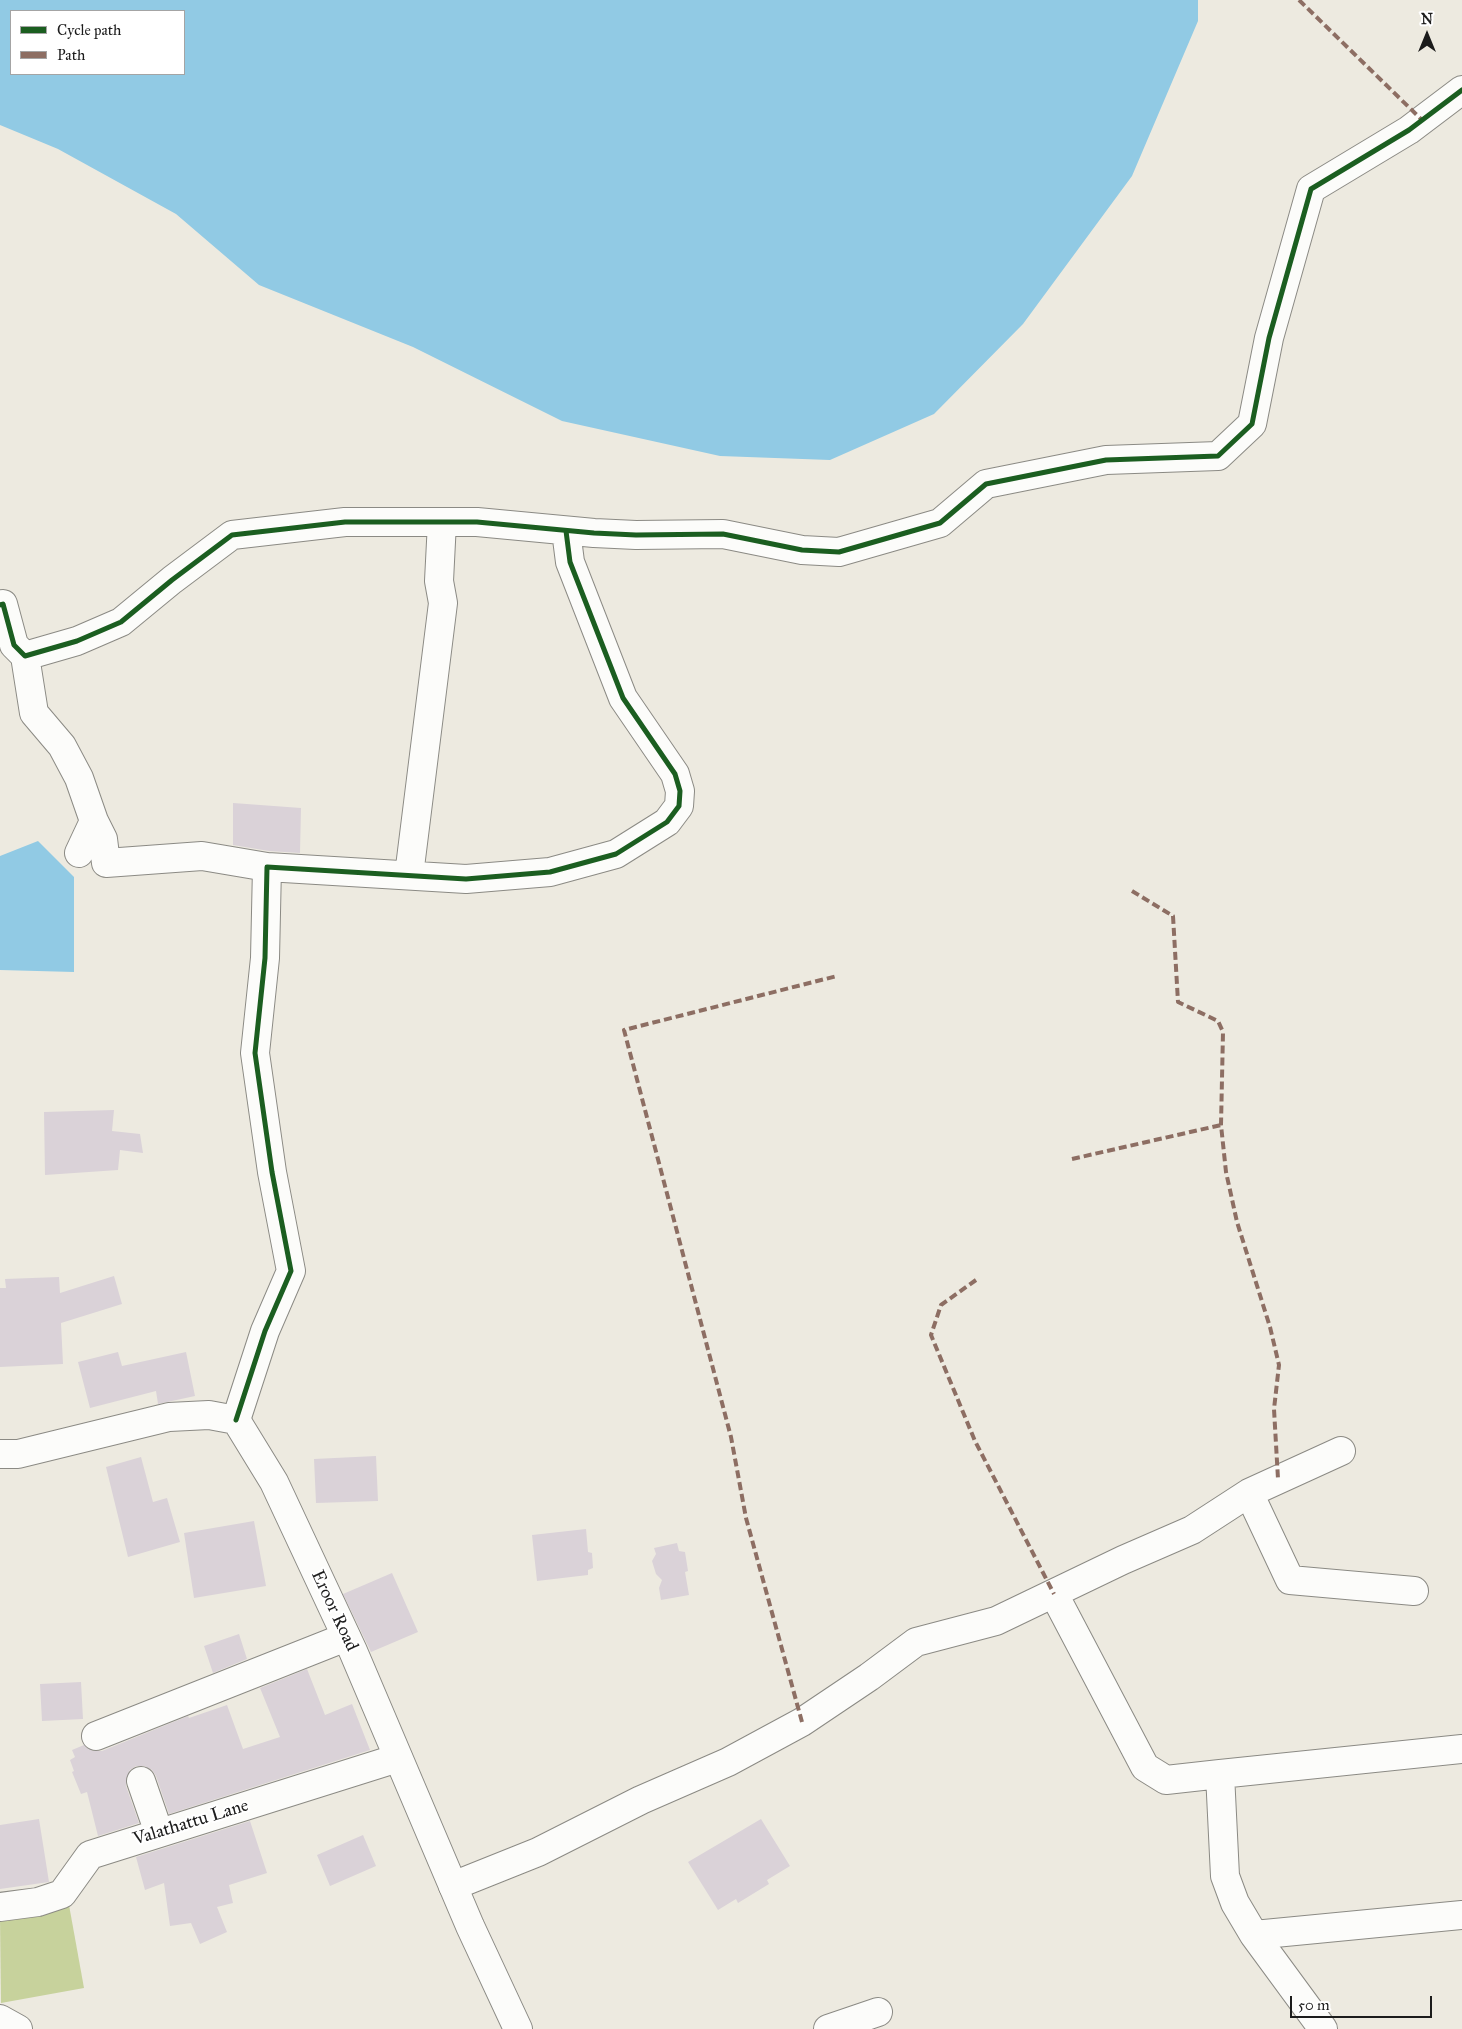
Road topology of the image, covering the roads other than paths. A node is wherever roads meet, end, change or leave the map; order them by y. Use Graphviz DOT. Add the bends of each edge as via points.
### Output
graph roads {
  1 [pos="1462,90"];
  2 [pos="442,522"];
  3 [pos="566,531"];
  4 [pos="0,605"];
  5 [pos="25,656"];
  6 [pos="94,821"];
  7 [pos="79,853"];
  8 [pos="266,867"];
  9 [pos="409,875"];
  10 [pos="236,1420"];
  11 [pos="1341,1450"];
  12 [pos="0,1454"];
  13 [pos="1249,1493"];
  14 [pos="1414,1591"];
  15 [pos="1054,1594"];
  16 [pos="346,1636"];
  17 [pos="96,1736"];
  18 [pos="1462,1749"];
  19 [pos="398,1758"];
  20 [pos="1220,1774"];
  21 [pos="141,1781"];
  22 [pos="160,1833"];
  23 [pos="453,1886"];
  24 [pos="0,1907"];
  25 [pos="1462,1915"];
  26 [pos="1254,1935"];
  27 [pos="878,2012"];
  28 [pos="0,2019"];
  29 [pos="18,2029"];
  30 [pos="518,2029"];
  31 [pos="828,2029"];
  32 [pos="1323,2029"];
  1 -- 3 [label="street" via="1408,130 1311,189 1269,338 1252,424 1218,456 1106,460 986,484 940,523 839,552 802,550 723,534"];
  2 -- 3 [label="street" via="477,522"];
  2 -- 5 [label="street" via="345,522 232,535 121,622 77,641"];
  2 -- 9 [label="street" via="439,580 443,604"];
  3 -- 9 [label="street" via="570,562 602,648 623,698 675,774 680,791 679,806 667,822 616,854 550,872 466,879"];
  4 -- 5 [label="street" via="14,645"];
  5 -- 6 [label="street" via="34,713 62,746 79,778"];
  6 -- 7 [label="street"];
  6 -- 8 [label="street" via="103,839 106,864 202,856"];
  8 -- 9 [label="street"];
  8 -- 10 [label="street" via="265,958 255,1053 272,1172 292,1271 265,1331"];
  10 -- 12 [label="street" via="209,1415 168,1416 18,1454"];
  10 -- 16 [label="street, Eroor Road" via="274,1482"];
  11 -- 13 [label="street"];
  13 -- 14 [label="street" via="1290,1580"];
  13 -- 15 [label="street" via="1192,1530"];
  15 -- 20 [label="street" via="1146,1767 1166,1780"];
  15 -- 23 [label="street" via="996,1621 916,1642 802,1722 728,1762 641,1800 538,1852"];
  16 -- 17 [label="street"];
  16 -- 19 [label="street, Eroor Road"];
  18 -- 20 [label="street"];
  19 -- 22 [label="street, Valathattu Lane"];
  19 -- 23 [label="street, Eroor Road"];
  20 -- 26 [label="street" via="1225,1876 1235,1903"];
  21 -- 22 [label="street"];
  22 -- 24 [label="street, Valathattu Lane" via="90,1855 62,1894 38,1902"];
  23 -- 30 [label="street, Eroor Road"];
  25 -- 26 [label="street"];
  26 -- 32 [label="street"];
  27 -- 31 [label="street"];
  28 -- 29 [label="street"];
}
